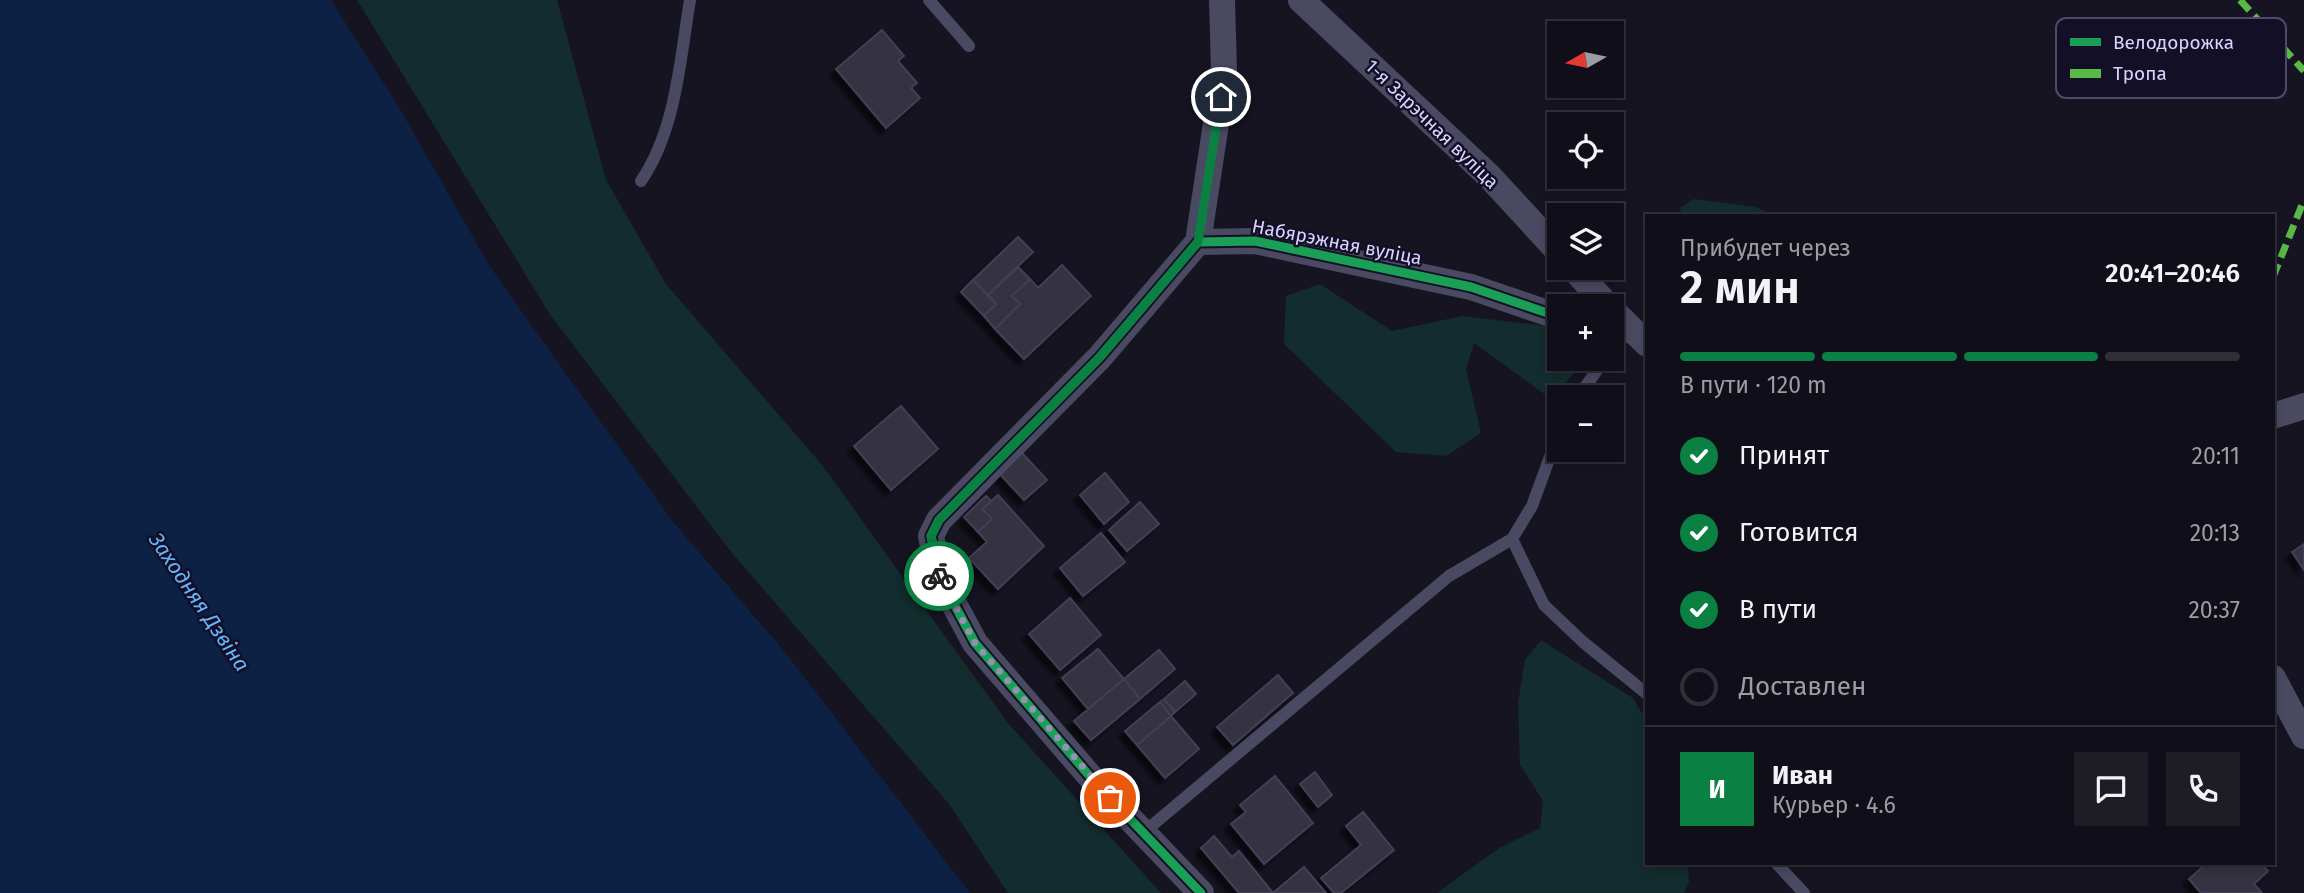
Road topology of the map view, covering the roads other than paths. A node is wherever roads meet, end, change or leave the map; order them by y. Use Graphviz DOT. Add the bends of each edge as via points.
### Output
graph roads {
  1 [pos="690,0"];
  2 [pos="929,0"];
  3 [pos="1222,0"];
  4 [pos="1301,0"];
  5 [pos="969,46"];
  6 [pos="641,181"];
  7 [pos="1547,240"];
  8 [pos="1198,242"];
  9 [pos="1584,280"];
  10 [pos="1597,294"];
  11 [pos="1547,313"];
  12 [pos="2304,407"];
  13 [pos="2275,415"];
  14 [pos="1548,462"];
  15 [pos="1512,539"];
  16 [pos="2275,682"];
  17 [pos="1645,692"];
  18 [pos="2304,736"];
  19 [pos="1143,834"];
  20 [pos="1778,865"];
  21 [pos="1201,893"];
  22 [pos="1804,893"];
  1 -- 6 [label="lane" via="658,157"];
  2 -- 5 [label="lane"];
  3 -- 8 [label="street" via="1224,71"];
  4 -- 7 [label="street, 1-я Зарэчная вуліца" via="1489,176"];
  8 -- 11 [label="street, Набярэжная вуліца" via="1255,241 1471,287"];
  8 -- 19 [label="street" via="1100,357 939,520 931,536 939,576 975,643"];
  9 -- 10 [label="street"];
  12 -- 13 [label="street"];
  14 -- 15 [label="lane"];
  15 -- 17 [label="lane" via="1544,605"];
  15 -- 19 [label="lane" via="1449,576"];
  16 -- 18 [label="street"];
  19 -- 21 [label="street"];
  20 -- 22 [label="lane"];
}
